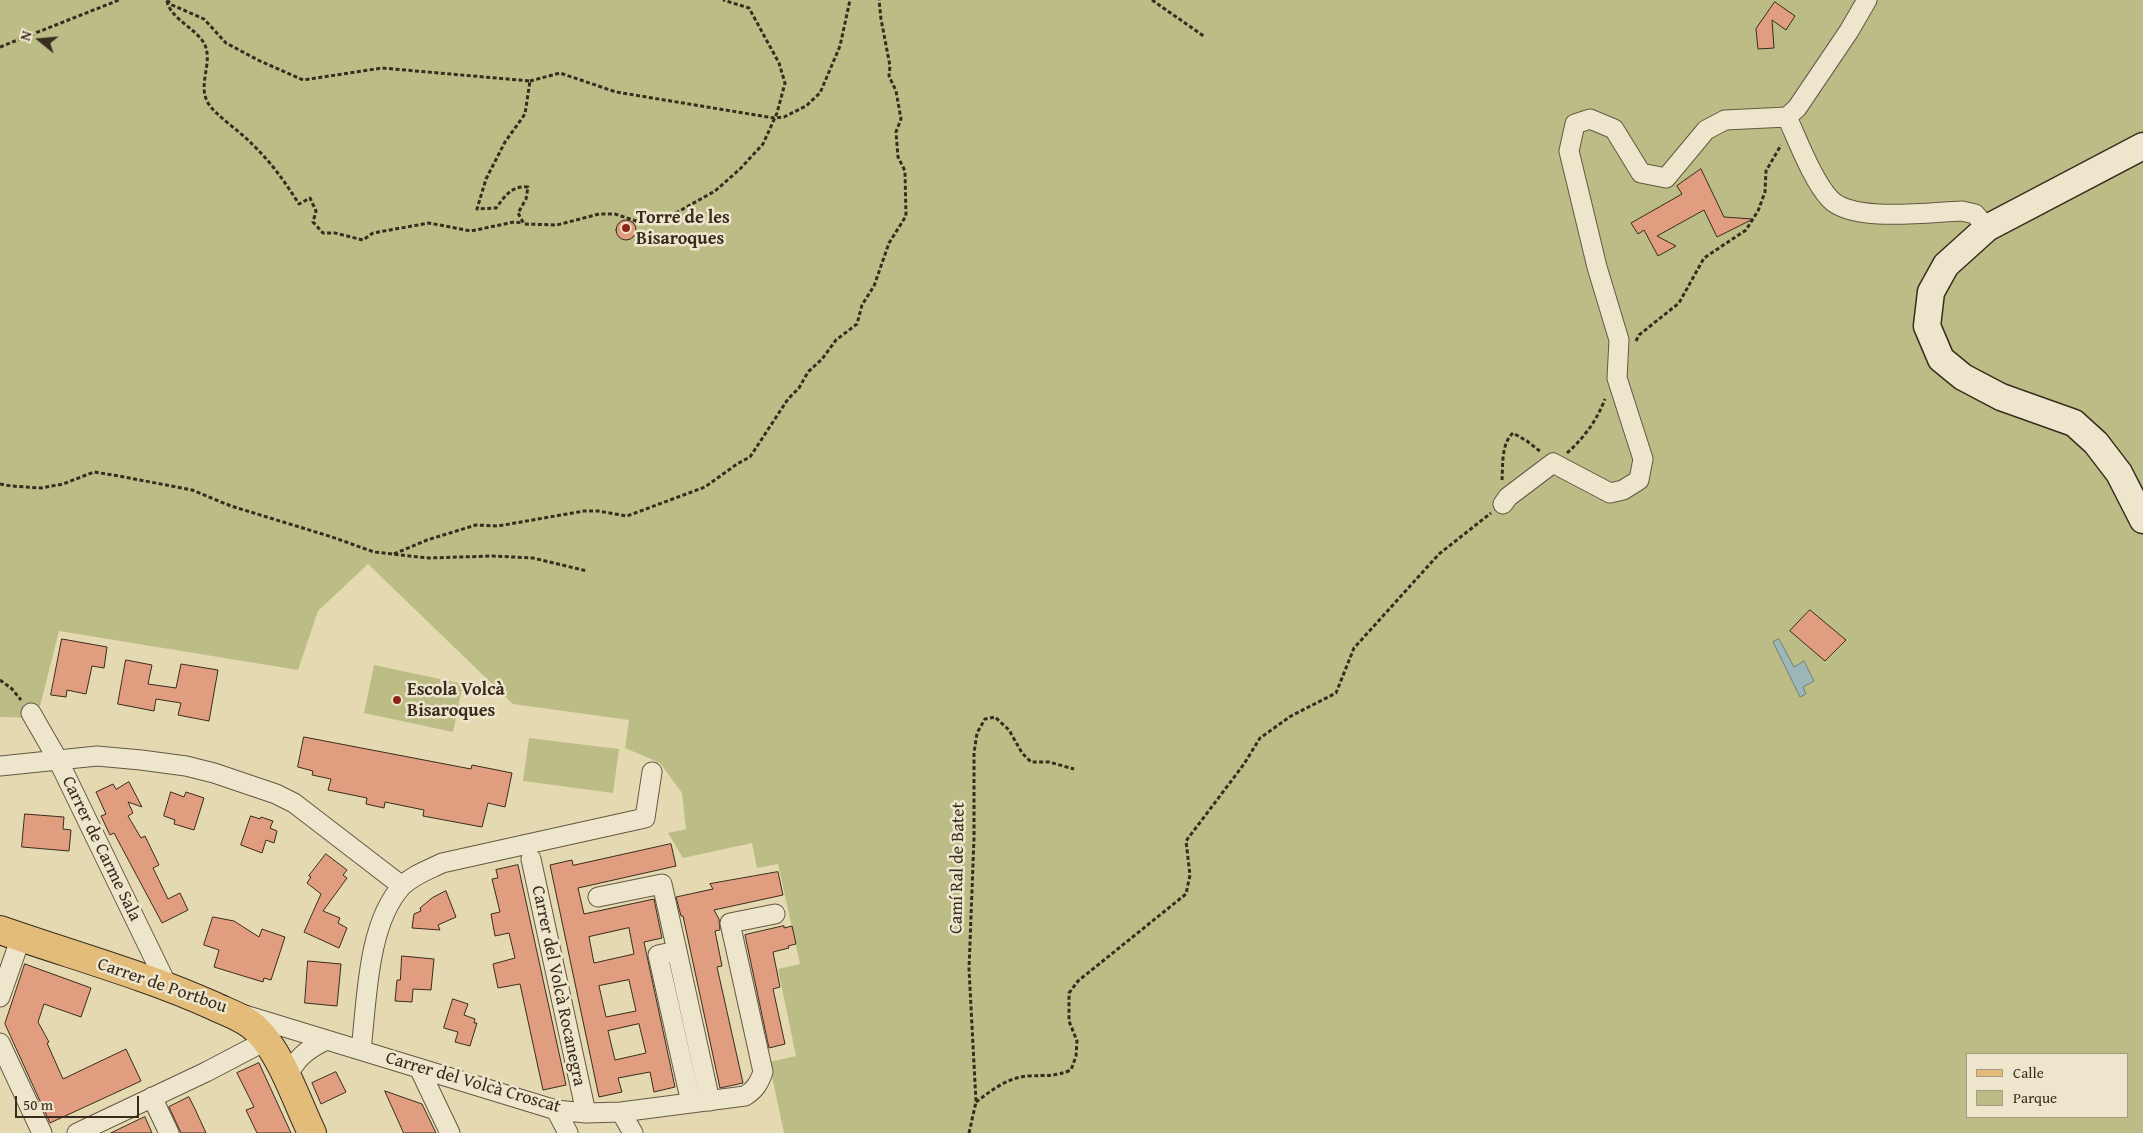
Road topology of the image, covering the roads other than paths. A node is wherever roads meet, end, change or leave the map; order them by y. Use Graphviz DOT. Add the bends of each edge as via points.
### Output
graph roads {
  1 [pos="1860,2"];
  2 [pos="1787,117"];
  3 [pos="2143,146"];
  4 [pos="1986,228"];
  5 [pos="1506,500"];
  6 [pos="2143,520"];
  7 [pos="31,713"];
  8 [pos="58,760"];
  9 [pos="0,766"];
  10 [pos="652,772"];
  11 [pos="531,859"];
  12 [pos="402,886"];
  13 [pos="598,897"];
  14 [pos="774,914"];
  15 [pos="10,934"];
  16 [pos="677,950"];
  17 [pos="168,987"];
  18 [pos="0,997"];
  19 [pos="206,1003"];
  20 [pos="267,1040"];
  21 [pos="326,1040"];
  22 [pos="0,1042"];
  23 [pos="361,1050"];
  24 [pos="419,1068"];
  25 [pos="286,1079"];
  26 [pos="152,1097"];
  27 [pos="710,1101"];
  28 [pos="691,1103"];
  29 [pos="556,1110"];
  30 [pos="621,1112"];
  31 [pos="586,1113"];
  32 [pos="42,1133"];
  33 [pos="77,1133"];
  34 [pos="169,1133"];
  35 [pos="312,1133"];
  36 [pos="450,1133"];
  37 [pos="568,1133"];
  38 [pos="633,1133"];
  1 -- 2 [label="street" via="1849,31"];
  2 -- 4 [label="street" via="1819,183 1831,201 1840,207 1869,214 1962,211 1975,214"];
  2 -- 5 [label="street" via="1725,120 1706,130 1666,178 1641,173 1614,129 1590,119 1575,124 1569,151 1597,267 1619,340 1616,378 1642,459 1638,480 1624,490 1610,493 1553,463"];
  3 -- 4 [label="street"];
  4 -- 6 [label="street" via="1946,265 1931,292 1926,326 1941,359 1963,377 2001,396 2074,423 2096,443 2119,473"];
  7 -- 8 [label="street, Carrer de Carme Sala"];
  8 -- 9 [label="street"];
  8 -- 12 [label="street" via="97,756 186,766 276,794 294,803"];
  8 -- 17 [label="street, Carrer de Carme Sala"];
  10 -- 12 [label="street" via="645,818 442,864"];
  11 -- 31 [label="street, Carrer del Volcà Rocanegra"];
  12 -- 23 [label="street" via="382,920 373,947"];
  13 -- 16 [label="street" via="662,884"];
  14 -- 27 [label="street, Carrer del Volcà Croscat" via="730,923 762,1072 759,1083 745,1096"];
  15 -- 17 [label="main road, Carrer de Portbou"];
  15 -- 18 [label="street"];
  16 -- 27 [label="street"];
  16 -- 28 [label="street" via="658,955"];
  17 -- 19 [label="main road, Carrer de Portbou"];
  19 -- 20 [label="main road" via="241,1019"];
  19 -- 21 [label="street, Carrer de Portbou"];
  20 -- 25 [label="main road"];
  20 -- 26 [label="street"];
  21 -- 23 [label="street, Carrer del Volcà Croscat"];
  21 -- 25 [label="street" via="306,1050"];
  22 -- 32 [label="street"];
  23 -- 24 [label="street, Carrer del Volcà Croscat"];
  24 -- 29 [label="street, Carrer del Volcà Croscat"];
  24 -- 36 [label="street"];
  25 -- 35 [label="main road"];
  26 -- 33 [label="street"];
  26 -- 34 [label="street"];
  27 -- 28 [label="street, Carrer del Volcà Croscat"];
  28 -- 30 [label="street, Carrer del Volcà Croscat"];
  29 -- 31 [label="street, Carrer del Volcà Croscat"];
  29 -- 37 [label="street"];
  30 -- 31 [label="street, Carrer del Volcà Croscat"];
  30 -- 38 [label="street"];
}
